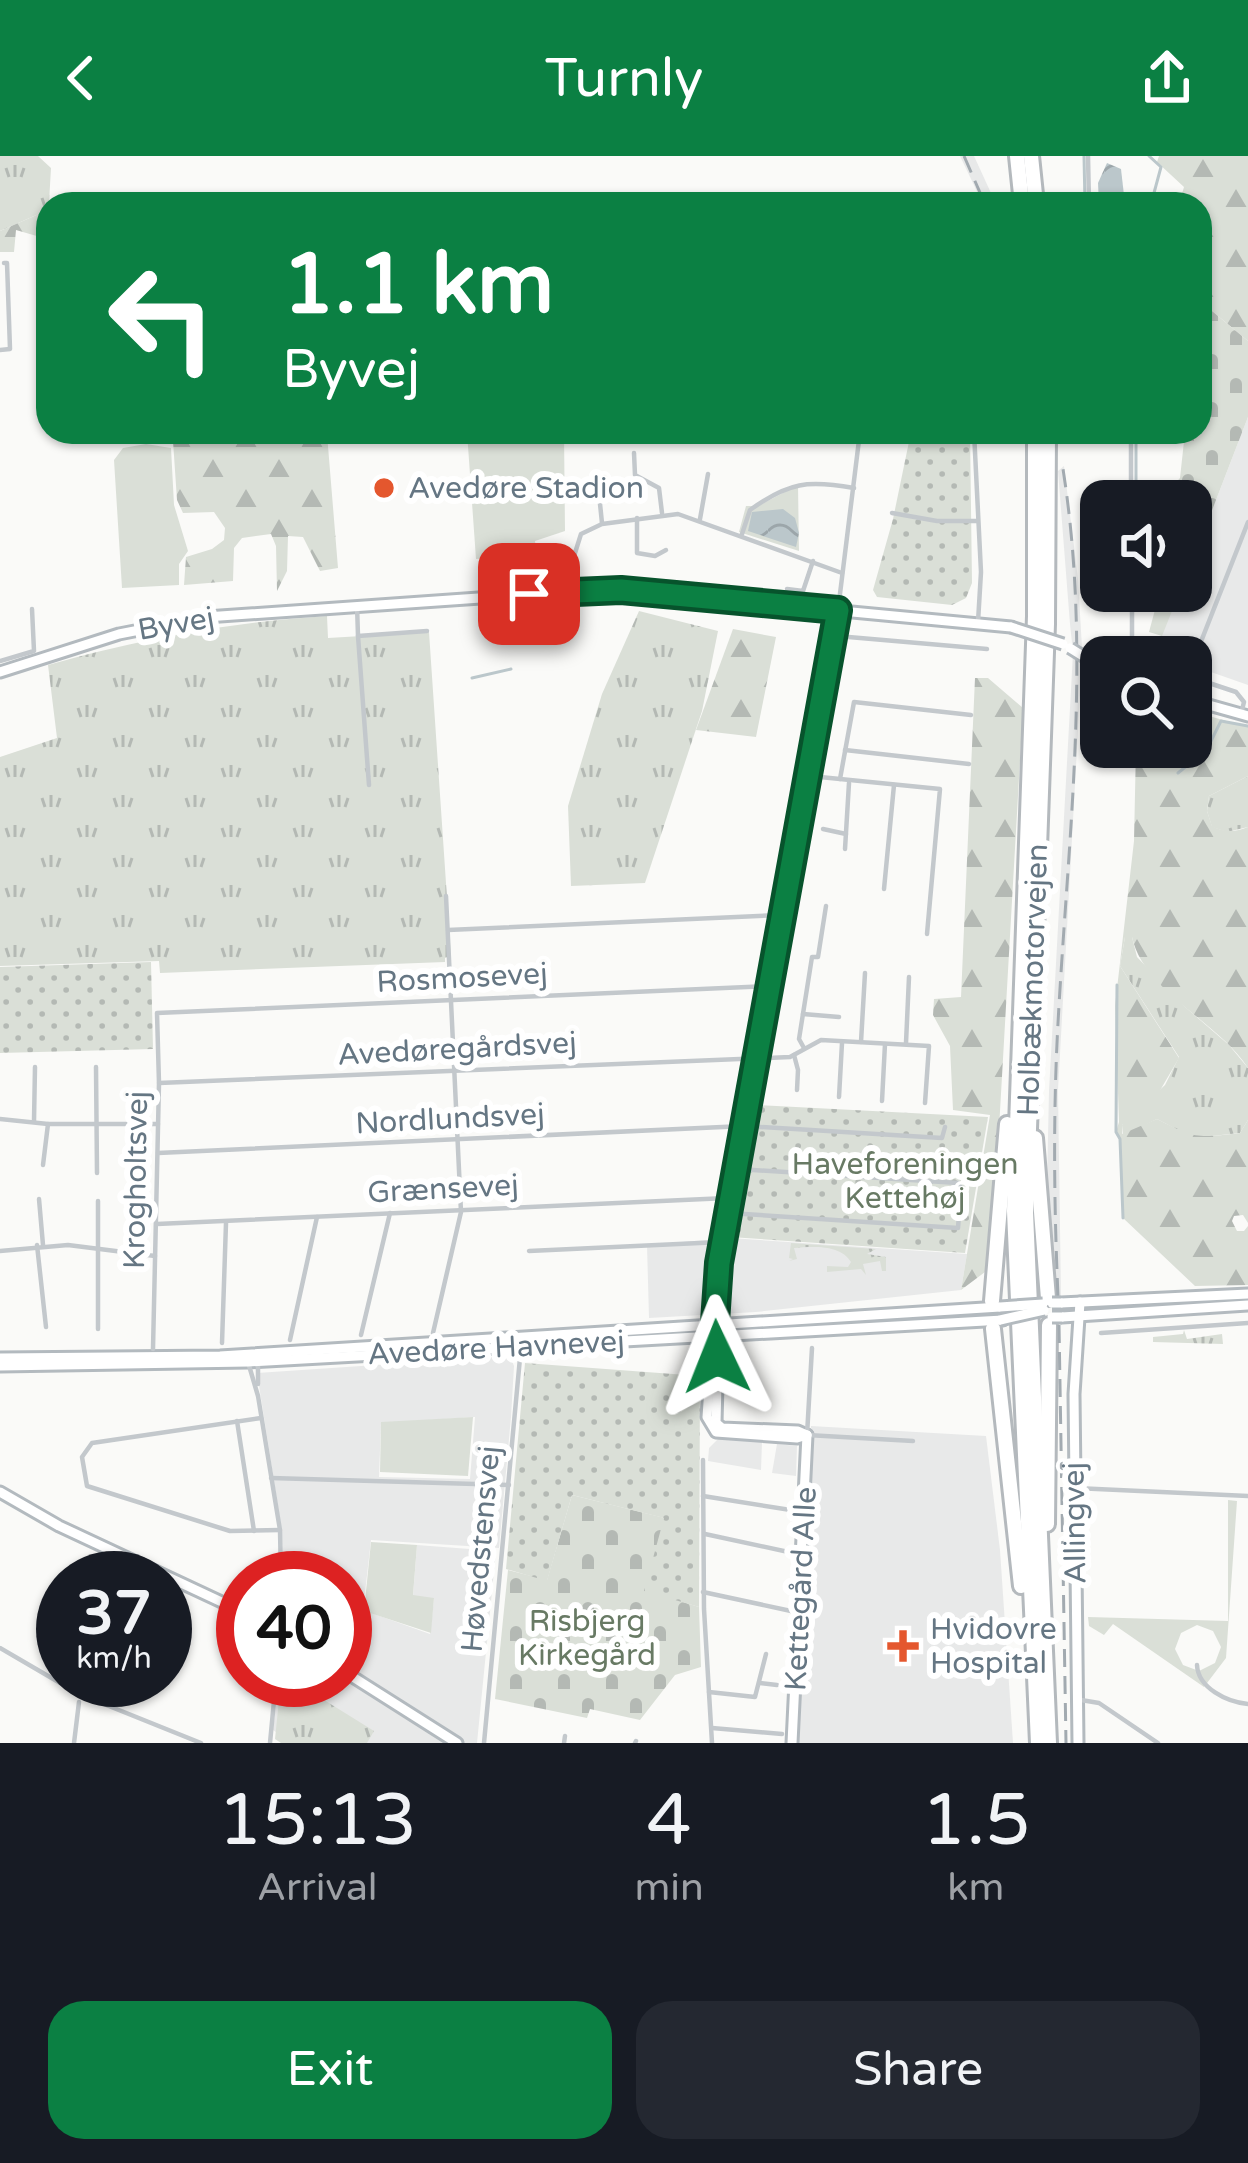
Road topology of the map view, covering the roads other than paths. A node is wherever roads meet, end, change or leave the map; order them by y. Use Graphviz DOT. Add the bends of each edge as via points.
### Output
graph roads {
  1 [pos="1017,156"];
  2 [pos="1031,156"];
  3 [pos="1088,156"];
  4 [pos="1021,192"];
  5 [pos="1035,192"];
  6 [pos="1089,192"];
  7 [pos="4,263"];
  8 [pos="0,350"];
  9 [pos="859,444"];
  10 [pos="974,444"];
  11 [pos="1035,444"];
  12 [pos="1048,444"];
  13 [pos="1131,444"];
  14 [pos="634,453"];
  15 [pos="597,475"];
  16 [pos="708,475"];
  17 [pos="1131,480"];
  18 [pos="854,488"];
  19 [pos="662,514"];
  20 [pos="892,514"];
  21 [pos="637,518"];
  22 [pos="700,519"];
  23 [pos="976,520"];
  24 [pos="1248,523"];
  25 [pos="602,524"];
  26 [pos="741,536"];
  27 [pos="666,550"];
  28 [pos="813,560"];
  29 [pos="842,573"];
  30 [pos="787,589"];
  31 [pos="562,591"];
  32 [pos="357,605"];
  33 [pos="32,608"];
  34 [pos="838,610"];
  35 [pos="978,622"];
  36 [pos="427,631"];
  37 [pos="832,635"];
  38 [pos="358,636"];
  39 [pos="1203,636"];
  40 [pos="987,649"];
  41 [pos="1080,654"];
  42 [pos="0,661"];
  43 [pos="0,672"];
  44 [pos="1212,684"];
  45 [pos="1212,706"];
  46 [pos="971,715"];
  47 [pos="1245,715"];
  48 [pos="845,751"];
  49 [pos="969,764"];
  50 [pos="806,775"];
  51 [pos="840,779"];
  52 [pos="849,780"];
  53 [pos="369,785"];
  54 [pos="894,785"];
  55 [pos="823,830"];
  56 [pos="846,834"];
  57 [pos="845,849"];
  58 [pos="884,889"];
  59 [pos="446,896"];
  60 [pos="826,906"];
  61 [pos="781,915"];
  62 [pos="448,930"];
  63 [pos="927,934"];
  64 [pos="865,973"];
  65 [pos="909,977"];
  66 [pos="769,986"];
  67 [pos="1020,988"];
  68 [pos="451,1000"];
  69 [pos="157,1013"];
  70 [pos="803,1015"];
  71 [pos="839,1016"];
  72 [pos="842,1041"];
  73 [pos="861,1042"];
  74 [pos="885,1043"];
  75 [pos="906,1045"];
  76 [pos="805,1049"];
  77 [pos="794,1055"];
  78 [pos="1029,1055"];
  79 [pos="757,1056"];
  80 [pos="96,1066"];
  81 [pos="35,1067"];
  82 [pos="454,1070"];
  83 [pos="159,1084"];
  84 [pos="797,1090"];
  85 [pos="839,1097"];
  86 [pos="882,1101"];
  87 [pos="925,1103"];
  88 [pos="0,1119"];
  89 [pos="34,1123"];
  90 [pos="48,1124"];
  91 [pos="98,1124"];
  92 [pos="158,1124"];
  93 [pos="744,1126"];
  94 [pos="945,1127"];
  95 [pos="457,1139"];
  96 [pos="158,1153"];
  97 [pos="43,1165"];
  98 [pos="738,1169"];
  99 [pos="97,1173"];
  100 [pos="39,1198"];
  101 [pos="732,1198"];
  102 [pos="98,1201"];
  103 [pos="461,1209"];
  104 [pos="390,1213"];
  105 [pos="729,1214"];
  106 [pos="318,1216"];
  107 [pos="226,1220"];
  108 [pos="156,1224"];
  109 [pos="723,1241"];
  110 [pos="40,1245"];
  111 [pos="98,1248"];
  112 [pos="0,1251"];
  113 [pos="529,1251"];
  114 [pos="155,1256"];
  115 [pos="1248,1294"];
  116 [pos="1080,1302"];
  117 [pos="1248,1305"];
  118 [pos="1050,1311"];
  119 [pos="996,1314"];
  120 [pos="1079,1316"];
  121 [pos="1248,1323"];
  122 [pos="715,1324"];
  123 [pos="46,1327"];
  124 [pos="98,1329"];
  125 [pos="433,1333"];
  126 [pos="1101,1333"];
  127 [pos="361,1335"];
  128 [pos="714,1337"];
  129 [pos="290,1340"];
  130 [pos="222,1343"];
  131 [pos="153,1348"];
  132 [pos="812,1348"];
  133 [pos="520,1358"];
  134 [pos="0,1362"];
  135 [pos="253,1362"];
  136 [pos="261,1418"];
  137 [pos="237,1420"];
  138 [pos="807,1435"];
  139 [pos="913,1441"];
  140 [pos="703,1460"];
  141 [pos="272,1478"];
  142 [pos="508,1485"];
  143 [pos="1075,1488"];
  144 [pos="0,1492"];
  145 [pos="704,1496"];
  146 [pos="1248,1496"];
  147 [pos="797,1511"];
  148 [pos="280,1530"];
  149 [pos="254,1532"];
  150 [pos="704,1534"];
  151 [pos="280,1551"];
  152 [pos="793,1553"];
  153 [pos="1041,1576"];
  154 [pos="703,1592"];
  155 [pos="216,1599"];
  156 [pos="790,1611"];
  157 [pos="0,1648"];
  158 [pos="766,1654"];
  159 [pos="1197,1665"];
  160 [pos="760,1683"];
  161 [pos="777,1684"];
  162 [pos="372,1689"];
  163 [pos="710,1692"];
  164 [pos="1077,1701"];
  165 [pos="1248,1704"];
  166 [pos="78,1707"];
  167 [pos="273,1707"];
  168 [pos="712,1728"];
  169 [pos="174,1733"];
  170 [pos="782,1734"];
  171 [pos="74,1743"];
  172 [pos="172,1743"];
  173 [pos="202,1743"];
  174 [pos="270,1743"];
  175 [pos="457,1743"];
  176 [pos="484,1743"];
  177 [pos="712,1743"];
  178 [pos="792,1743"];
  179 [pos="1035,1743"];
  180 [pos="1049,1743"];
  181 [pos="1078,1743"];
  182 [pos="1158,1743"];
  1 -- 4 [label="highway"];
  2 -- 5 [label="highway"];
  3 -- 6 [label="street"];
  7 -- 8 [label="street" via="10,350"];
  9 -- 18 [label="street"];
  10 -- 23 [label="street"];
  11 -- 67 [label="highway, Holbækmotorvejen"];
  12 -- 78 [label="highway, Holbækmotorvejen"];
  13 -- 17 [label="street"];
  14 -- 19 [label="street" via="635,475 658,488"];
  15 -- 25 [label="street"];
  16 -- 22 [label="street"];
  18 -- 26 [label="street" via="792,484 750,510"];
  18 -- 29 [label="street"];
  19 -- 21 [label="street"];
  19 -- 22 [label="street"];
  20 -- 23 [label="street"];
  21 -- 25 [label="street"];
  21 -- 27 [label="street" via="637,553"];
  22 -- 26 [label="street"];
  23 -- 35 [label="street"];
  24 -- 39 [label="street"];
  25 -- 31 [label="street" via="578,538"];
  26 -- 28 [label="street"];
  28 -- 29 [label="street"];
  28 -- 30 [label="street" via="803,591"];
  29 -- 34 [label="street"];
  31 -- 32 [label="street, Byvej"];
  31 -- 34 [label="street, Byvej" via="654,591"];
  32 -- 38 [label="street"];
  32 -- 43 [label="street, Byvej" via="162,625"];
  33 -- 42 [label="street" via="34,651"];
  34 -- 35 [label="street, Byvej"];
  34 -- 37 [label="street"];
  35 -- 41 [label="street, Byvej, bridge"];
  36 -- 38 [label="street"];
  37 -- 40 [label="street"];
  37 -- 50 [label="street"];
  38 -- 53 [label="street"];
  44 -- 47 [label="street" via="1239,694"];
  45 -- 47 [label="street"];
  46 -- 48 [label="street" via="854,702"];
  48 -- 49 [label="street"];
  48 -- 51 [label="street"];
  50 -- 51 [label="street"];
  50 -- 61 [label="street"];
  51 -- 52 [label="street"];
  52 -- 54 [label="street"];
  52 -- 56 [label="street"];
  54 -- 58 [label="street"];
  54 -- 63 [label="street" via="940,789"];
  55 -- 56 [label="street"];
  56 -- 57 [label="street"];
  59 -- 62 [label="street"];
  60 -- 70 [label="street"];
  61 -- 62 [label="street"];
  61 -- 66 [label="street"];
  62 -- 68 [label="street"];
  64 -- 73 [label="street"];
  65 -- 75 [label="street"];
  66 -- 68 [label="street, Rosmosevej"];
  66 -- 79 [label="street"];
  67 -- 119 [label="highway"];
  67 -- 179 [label="highway, Holbækmotorvejen" via="1016,1293"];
  68 -- 69 [label="street, Rosmosevej"];
  68 -- 82 [label="street"];
  69 -- 83 [label="street, Krogholtsvej"];
  70 -- 71 [label="street"];
  70 -- 76 [label="street"];
  72 -- 73 [label="street"];
  72 -- 76 [label="street"];
  72 -- 85 [label="street"];
  73 -- 74 [label="street"];
  74 -- 75 [label="street"];
  74 -- 86 [label="street"];
  75 -- 87 [label="street" via="929,1046"];
  76 -- 77 [label="street"];
  77 -- 79 [label="street, Avedøregårdsvej"];
  77 -- 84 [label="street"];
  78 -- 118 [label="highway"];
  78 -- 153 [label="highway, Holbækmotorvejen" via="1027,1294"];
  79 -- 82 [label="street, Avedøregårdsvej"];
  79 -- 93 [label="street"];
  80 -- 91 [label="street"];
  81 -- 89 [label="street"];
  82 -- 83 [label="street, Avedøregårdsvej"];
  82 -- 95 [label="street"];
  83 -- 92 [label="street, Krogholtsvej"];
  88 -- 89 [label="street"];
  89 -- 90 [label="street"];
  90 -- 91 [label="street"];
  90 -- 97 [label="street"];
  91 -- 92 [label="street"];
  91 -- 99 [label="street"];
  92 -- 96 [label="street, Krogholtsvej"];
  93 -- 94 [label="street, Nordlundsvej" via="942,1138"];
  93 -- 95 [label="street, Nordlundsvej"];
  93 -- 98 [label="street"];
  95 -- 96 [label="street, Nordlundsvej"];
  95 -- 103 [label="street"];
  96 -- 108 [label="street, Krogholtsvej"];
  98 -- 101 [label="street"];
  98 -- 105 [label="street" via="958,1183 958,1228"];
  100 -- 110 [label="street"];
  101 -- 103 [label="street, Grænsevej"];
  101 -- 105 [label="street"];
  102 -- 111 [label="street"];
  103 -- 104 [label="street, Grænsevej"];
  103 -- 125 [label="street"];
  104 -- 106 [label="street, Grænsevej"];
  104 -- 127 [label="street"];
  105 -- 109 [label="street"];
  106 -- 107 [label="street, Grænsevej"];
  106 -- 129 [label="street"];
  107 -- 108 [label="street, Grænsevej"];
  107 -- 130 [label="street"];
  108 -- 114 [label="street, Krogholtsvej"];
  109 -- 113 [label="street"];
  109 -- 122 [label="street"];
  110 -- 111 [label="street"];
  110 -- 112 [label="street"];
  110 -- 123 [label="street"];
  111 -- 114 [label="street"];
  111 -- 124 [label="street"];
  114 -- 131 [label="street, Krogholtsvej"];
  115 -- 116 [label="street, Avedøre Havnevej"];
  116 -- 118 [label="street, Avedøre Havnevej"];
  116 -- 120 [label="street, Allingvej"];
  117 -- 120 [label="street, Avedøre Havnevej"];
  118 -- 119 [label="street, Avedøre Havnevej, bridge"];
  118 -- 120 [label="street, Avedøre Havnevej"];
  118 -- 153 [label="highway"];
  119 -- 122 [label="street, Avedøre Havnevej"];
  119 -- 128 [label="street, Avedøre Havnevej"];
  119 -- 179 [label="highway"];
  120 -- 143 [label="street, Allingvej"];
  121 -- 126 [label="street"];
  122 -- 128 [label="street"];
  122 -- 134 [label="street, Avedøre Havnevej"];
  128 -- 135 [label="street, Avedøre Havnevej"];
  128 -- 138 [label="street" via="712,1429"];
  132 -- 138 [label="street, Kettegård Alle"];
  133 -- 142 [label="street, Høvedstensvej"];
  134 -- 135 [label="street, Avedøre Havnevej"];
  135 -- 136 [label="street"];
  136 -- 137 [label="street"];
  136 -- 141 [label="street"];
  137 -- 149 [label="street"];
  137 -- 149 [label="street" via="92,1443 82,1456 87,1486 230,1532"];
  138 -- 139 [label="street"];
  138 -- 178 [label="street, Kettegård Alle"];
  140 -- 145 [label="street"];
  141 -- 142 [label="street"];
  141 -- 148 [label="street"];
  142 -- 176 [label="street, Høvedstensvej"];
  143 -- 146 [label="street"];
  143 -- 164 [label="street, Allingvej"];
  144 -- 155 [label="street"];
  145 -- 147 [label="street"];
  145 -- 150 [label="street"];
  148 -- 149 [label="street"];
  148 -- 151 [label="street"];
  150 -- 152 [label="street"];
  150 -- 154 [label="street"];
  153 -- 180 [label="highway, Holbækmotorvejen"];
  154 -- 156 [label="street"];
  154 -- 163 [label="street"];
  157 -- 169 [label="street" via="80,1694"];
  158 -- 160 [label="street"];
  159 -- 165 [label="street" via="1205,1684"];
  160 -- 161 [label="street"];
  160 -- 163 [label="street" via="755,1697"];
  162 -- 175 [label="street"];
  163 -- 168 [label="street"];
  164 -- 181 [label="street, Allingvej"];
  164 -- 182 [label="street" via="1099,1702"];
  166 -- 171 [label="street"];
  167 -- 174 [label="street"];
  168 -- 170 [label="street"];
  168 -- 177 [label="street"];
  169 -- 172 [label="street"];
  169 -- 173 [label="street"];
}
